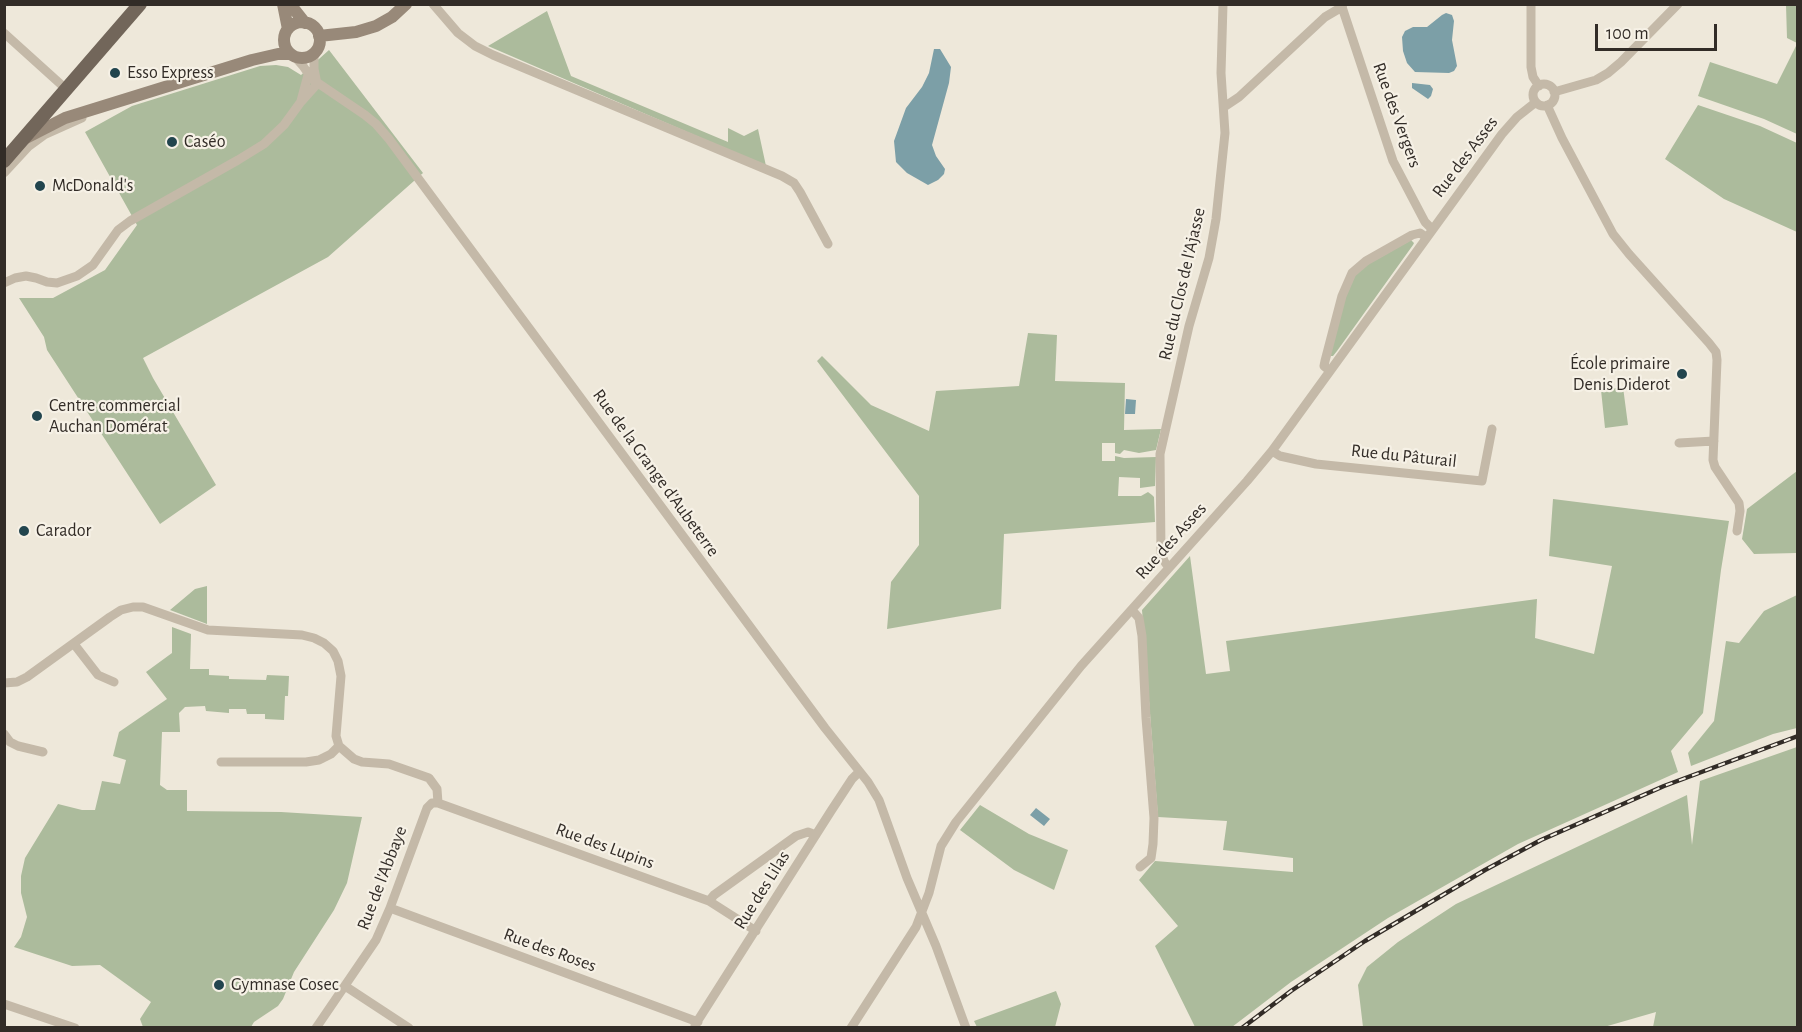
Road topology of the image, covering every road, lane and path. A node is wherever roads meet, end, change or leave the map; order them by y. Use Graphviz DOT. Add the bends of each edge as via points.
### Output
graph roads {
  1 [pos="132,4"];
  2 [pos="140,4"];
  3 [pos="283,4"];
  4 [pos="290,4"];
  5 [pos="406,4"];
  6 [pos="433,4"];
  7 [pos="1223,4"];
  8 [pos="1531,4"];
  9 [pos="1678,4"];
  10 [pos="1342,6"];
  11 [pos="305,23"];
  12 [pos="288,29"];
  13 [pos="4,33"];
  14 [pos="319,36"];
  15 [pos="314,54"];
  16 [pos="292,55"];
  17 [pos="308,75"];
  18 [pos="317,84"];
  19 [pos="1539,86"];
  20 [pos="64,87"];
  21 [pos="1554,92"];
  22 [pos="137,96"];
  23 [pos="1536,102"];
  24 [pos="300,103"];
  25 [pos="1547,105"];
  26 [pos="1224,107"];
  27 [pos="22,141"];
  28 [pos="4,153"];
  29 [pos="4,161"];
  30 [pos="4,172"];
  31 [pos="1429,233"];
  32 [pos="828,244"];
  33 [pos="4,284"];
  34 [pos="1330,371"];
  35 [pos="1492,429"];
  36 [pos="1714,441"];
  37 [pos="1679,443"];
  38 [pos="1272,451"];
  39 [pos="1737,531"];
  40 [pos="1169,568"];
  41 [pos="1132,610"];
  42 [pos="74,644"];
  43 [pos="114,682"];
  44 [pos="4,683"];
  45 [pos="4,734"];
  46 [pos="339,746"];
  47 [pos="43,752"];
  48 [pos="221,762"];
  49 [pos="859,772"];
  50 [pos="438,803"];
  51 [pos="816,835"];
  52 [pos="1140,867"];
  53 [pos="709,901"];
  54 [pos="390,908"];
  55 [pos="922,914"];
  56 [pos="756,930"];
  57 [pos="345,986"];
  58 [pos="4,1004"];
  59 [pos="696,1025"];
  60 [pos="75,1028"];
  61 [pos="316,1028"];
  62 [pos="409,1028"];
  63 [pos="851,1028"];
  64 [pos="966,1028"];
  1 -- 20 [label="main road"];
  2 -- 20 [label="main road"];
  3 -- 12 [label="main road"];
  4 -- 11 [label="main road"];
  5 -- 14 [label="main road" via="376,26"];
  6 -- 32 [label="street" via="458,33 493,56 794,183"];
  7 -- 26 [label="street, Rue du Clos de l'Ajasse"];
  8 -- 19 [label="street" via="1531,67"];
  9 -- 21 [label="street" via="1608,73"];
  10 -- 26 [label="street" via="1325,16"];
  10 -- 31 [label="street, Rue des Vergers" via="1393,161"];
  11 -- 12 [label="main road"];
  11 -- 14 [label="main road" via="316,29"];
  12 -- 16 [label="main road" via="284,39"];
  13 -- 20 [label="street"];
  14 -- 15 [label="main road"];
  15 -- 16 [label="main road" via="304,58"];
  15 -- 18 [label="street"];
  16 -- 17 [label="street, Rue de la Grange d'Aubeterre"];
  16 -- 22 [label="main road" via="252,60"];
  17 -- 18 [label="street, Rue de la Grange d'Aubeterre"];
  17 -- 24 [label="street"];
  18 -- 24 [label="street"];
  18 -- 49 [label="street, Rue de la Grange d'Aubeterre" via="365,115 389,139"];
  19 -- 21 [label="street" via="1548,85"];
  19 -- 23 [label="street" via="1534,93"];
  20 -- 27 [label="main road"];
  20 -- 28 [label="main road"];
  21 -- 25 [label="street" via="1554,99"];
  22 -- 27 [label="main road" via="64,118"];
  22 -- 30 [label="street" via="44,135"];
  23 -- 25 [label="street"];
  23 -- 31 [label="street, Rue des Asses" via="1509,125"];
  24 -- 33 [label="street" via="264,144 130,220 118,230 93,266 77,276 57,283 26,276"];
  25 -- 36 [label="street" via="1613,234 1716,352"];
  26 -- 40 [label="street, Rue du Clos de l'Ajasse" via="1225,144 1216,219 1160,454 1161,552"];
  27 -- 29 [label="main road"];
  31 -- 34 [label="street, Rue des Asses"];
  31 -- 34 [label="street" via="1412,235 1352,273 1324,366"];
  34 -- 38 [label="street, Rue des Asses"];
  35 -- 38 [label="street, Rue du Pâturail" via="1482,481 1316,464"];
  36 -- 37 [label="street"];
  36 -- 39 [label="street" via="1715,467 1739,503"];
  38 -- 40 [label="street, Rue des Asses"];
  40 -- 41 [label="street, Rue des Asses"];
  41 -- 52 [label="street" via="1139,618 1142,636 1154,818 1151,858"];
  41 -- 55 [label="street, Rue des Asses" via="1081,666 949,832 941,846"];
  42 -- 43 [label="street" via="98,675"];
  42 -- 44 [label="street" via="27,678"];
  42 -- 46 [label="street" via="116,614 133,607 208,630 314,638 333,651 338,661"];
  45 -- 47 [label="street" via="18,746"];
  46 -- 48 [label="street" via="319,760 306,762"];
  46 -- 50 [label="street" via="362,762 389,764 429,778 437,789"];
  49 -- 51 [label="street, Rue des Lilas"];
  49 -- 55 [label="street, Rue de la Grange d'Aubeterre" via="879,800"];
  50 -- 53 [label="street, Rue des Lupins"];
  50 -- 54 [label="street, Rue de l'Abbaye" via="427,808"];
  51 -- 53 [label="street" via="808,832 796,836"];
  51 -- 56 [label="street, Rue des Lilas"];
  53 -- 56 [label="street, Rue des Lupins"];
  54 -- 57 [label="street, Rue de l'Abbaye" via="376,939"];
  54 -- 59 [label="street, Rue des Roses"];
  55 -- 63 [label="street, Rue des Asses"];
  55 -- 64 [label="street"];
  56 -- 59 [label="street, Rue des Lilas"];
  57 -- 61 [label="street, Rue de l'Abbaye"];
  57 -- 62 [label="street"];
  58 -- 60 [label="street"];
}
